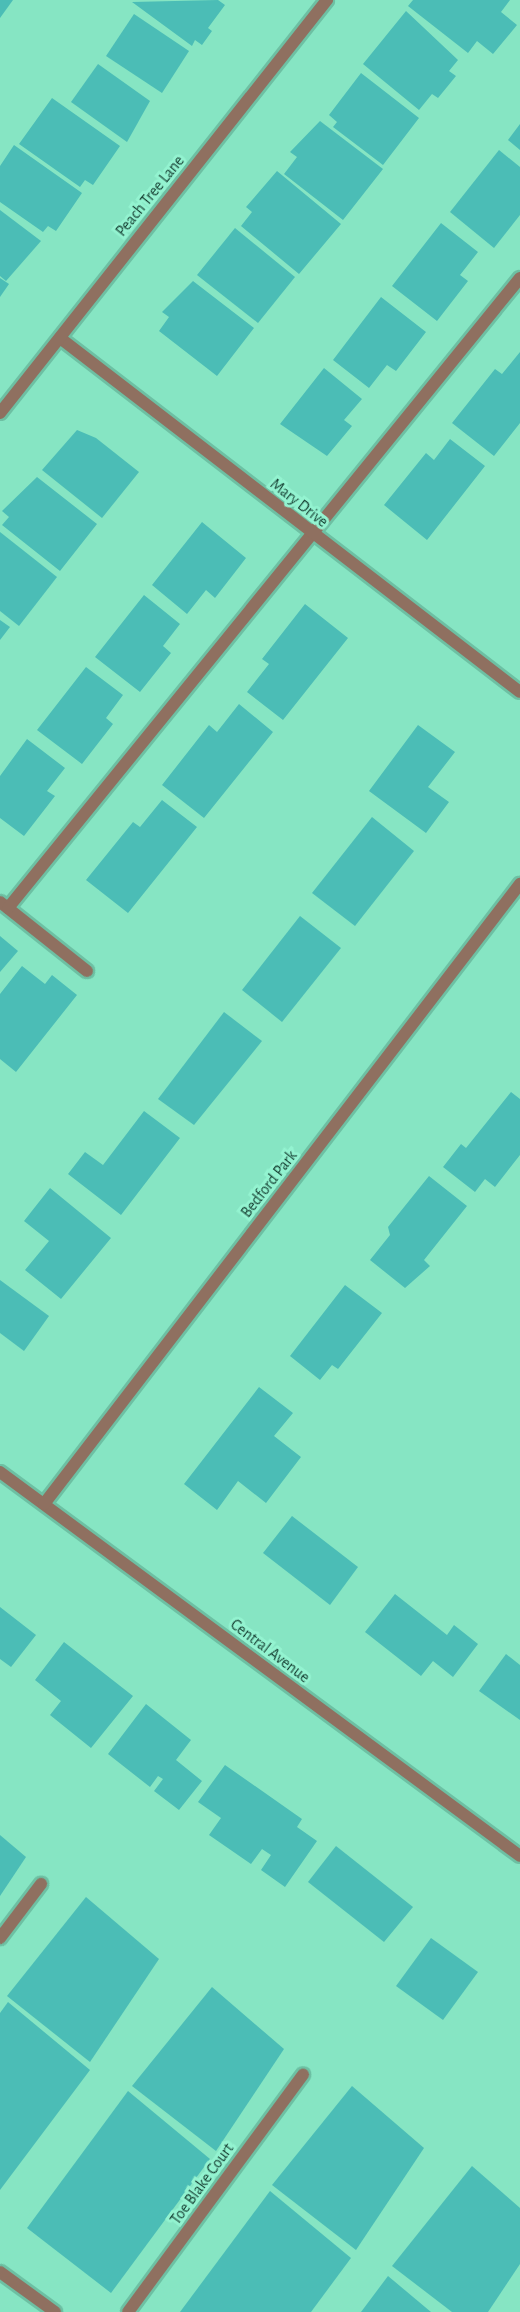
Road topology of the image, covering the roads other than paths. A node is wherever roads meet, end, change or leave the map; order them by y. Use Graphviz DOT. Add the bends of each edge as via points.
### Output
graph roads {
  1 [pos="327,0"];
  2 [pos="520,278"];
  3 [pos="60,338"];
  4 [pos="0,413"];
  5 [pos="315,536"];
  6 [pos="520,692"];
  7 [pos="520,884"];
  8 [pos="4,905"];
  9 [pos="87,971"];
  10 [pos="0,1472"];
  11 [pos="44,1504"];
  12 [pos="520,1856"];
  13 [pos="41,1884"];
  14 [pos="0,1938"];
  15 [pos="303,2075"];
  16 [pos="0,2272"];
  17 [pos="55,2312"];
  18 [pos="128,2312"];
  1 -- 3 [label="street, Peach Tree Lane"];
  2 -- 5 [label="street"];
  3 -- 4 [label="street, Peach Tree Lane"];
  3 -- 5 [label="street, Mary Drive"];
  5 -- 6 [label="street, Mary Drive"];
  5 -- 8 [label="street"];
  7 -- 11 [label="street, Bedford Park"];
  8 -- 9 [label="street"];
  10 -- 11 [label="street, Central Avenue"];
  11 -- 12 [label="street, Central Avenue"];
  13 -- 14 [label="street"];
  15 -- 18 [label="street, Toe Blake Court"];
  16 -- 17 [label="street"];
}
